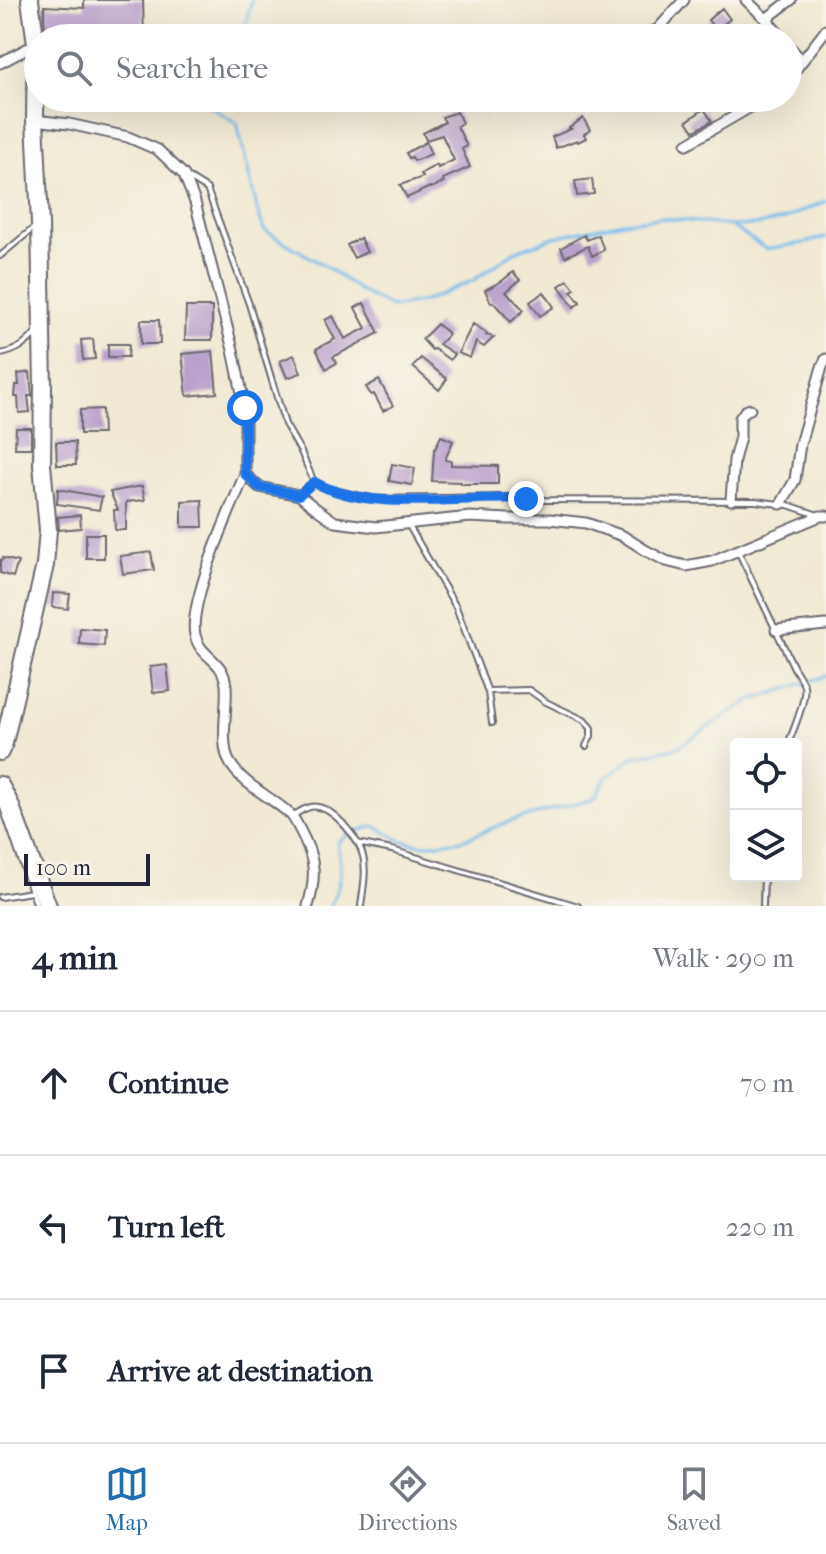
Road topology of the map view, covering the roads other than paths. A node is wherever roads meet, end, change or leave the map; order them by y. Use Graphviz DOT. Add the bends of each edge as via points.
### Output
graph roads {
  1 [pos="30,0"];
  2 [pos="684,0"];
  3 [pos="746,0"];
  4 [pos="791,0"];
  5 [pos="766,19"];
  6 [pos="33,24"];
  7 [pos="662,24"];
  8 [pos="770,24"];
  9 [pos="826,30"];
  10 [pos="24,50"];
  11 [pos="802,61"];
  12 [pos="0,63"];
  13 [pos="35,112"];
  14 [pos="742,112"];
  15 [pos="35,120"];
  16 [pos="687,144"];
  17 [pos="184,175"];
  18 [pos="40,223"];
  19 [pos="0,256"];
  20 [pos="42,325"];
  21 [pos="0,354"];
  22 [pos="826,359"];
  23 [pos="750,409"];
  24 [pos="245,474"];
  25 [pos="314,482"];
  26 [pos="299,495"];
  27 [pos="731,500"];
  28 [pos="781,504"];
  29 [pos="823,516"];
  30 [pos="408,524"];
  31 [pos="738,551"];
  32 [pos="826,625"];
  33 [pos="776,630"];
  34 [pos="488,692"];
  35 [pos="492,723"];
  36 [pos="790,738"];
  37 [pos="586,746"];
  38 [pos="0,752"];
  39 [pos="0,785"];
  40 [pos="0,800"];
  41 [pos="292,816"];
  42 [pos="357,843"];
  43 [pos="764,882"];
  44 [pos="32,892"];
  45 [pos="0,897"];
  46 [pos="37,906"];
  47 [pos="48,906"];
  48 [pos="308,906"];
  49 [pos="361,906"];
  50 [pos="578,906"];
  51 [pos="763,906"];
  1 -- 6 [label="highway"];
  2 -- 7 [label="street"];
  3 -- 5 [label="street"];
  4 -- 5 [label="street"];
  5 -- 8 [label="street"];
  9 -- 11 [label="street"];
  10 -- 12 [label="street"];
  13 -- 15 [label="highway"];
  14 -- 16 [label="street"];
  15 -- 17 [label="street" via="128,137 158,150"];
  15 -- 18 [label="highway"];
  17 -- 24 [label="street" via="245,408"];
  17 -- 25 [label="lane" via="207,189 285,424"];
  18 -- 19 [label="lane"];
  18 -- 20 [label="highway"];
  20 -- 21 [label="lane" via="27,343"];
  20 -- 38 [label="highway" via="45,565"];
  22 -- 28 [label="street" via="800,444 795,480"];
  23 -- 27 [label="street" via="740,418"];
  24 -- 26 [label="street" via="259,487"];
  24 -- 41 [label="street" via="206,575 194,625 196,639 226,681 225,750 231,764"];
  25 -- 26 [label="lane"];
  25 -- 27 [label="lane" via="374,499"];
  26 -- 30 [label="street" via="335,522"];
  27 -- 28 [label="lane"];
  28 -- 29 [label="lane"];
  29 -- 31 [label="street"];
  30 -- 31 [label="street" via="470,517 586,523 686,566"];
  30 -- 34 [label="lane" via="456,607"];
  31 -- 33 [label="lane"];
  32 -- 33 [label="street"];
  33 -- 36 [label="lane" via="805,691"];
  34 -- 35 [label="lane"];
  34 -- 37 [label="lane" via="529,690 584,720 592,732"];
  39 -- 47 [label="highway"];
  40 -- 44 [label="lane"];
  41 -- 42 [label="lane" via="319,806 342,821"];
  41 -- 48 [label="street" via="313,866"];
  42 -- 49 [label="lane" via="365,868"];
  42 -- 50 [label="lane"];
  43 -- 51 [label="lane"];
  44 -- 45 [label="lane"];
  44 -- 46 [label="lane"];
}
